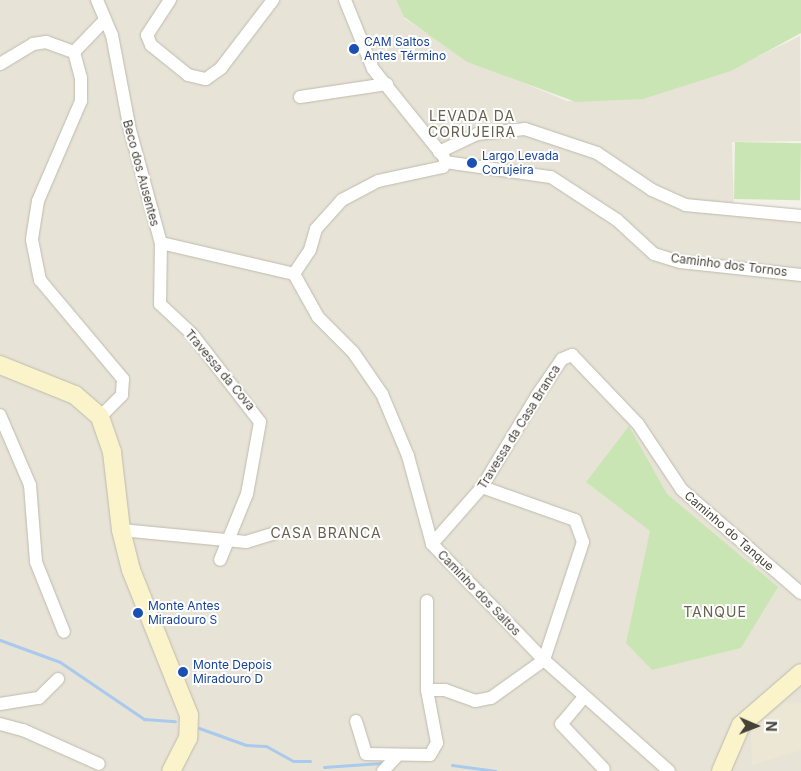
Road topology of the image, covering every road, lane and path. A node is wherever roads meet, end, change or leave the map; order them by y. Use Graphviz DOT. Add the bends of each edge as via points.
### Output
graph roads {
  1 [pos="96,0"];
  2 [pos="170,0"];
  3 [pos="273,0"];
  4 [pos="345,0"];
  5 [pos="105,20"];
  6 [pos="74,52"];
  7 [pos="0,64"];
  8 [pos="387,84"];
  9 [pos="300,96"];
  10 [pos="442,157"];
  11 [pos="801,216"];
  12 [pos="161,243"];
  13 [pos="294,274"];
  14 [pos="801,275"];
  15 [pos="566,355"];
  16 [pos="0,365"];
  17 [pos="0,415"];
  18 [pos="100,417"];
  19 [pos="482,487"];
  20 [pos="121,530"];
  21 [pos="275,533"];
  22 [pos="230,538"];
  23 [pos="432,544"];
  24 [pos="220,560"];
  25 [pos="801,593"];
  26 [pos="427,601"];
  27 [pos="64,632"];
  28 [pos="544,660"];
  29 [pos="801,674"];
  30 [pos="58,680"];
  31 [pos="428,690"];
  32 [pos="584,697"];
  33 [pos="0,704"];
  34 [pos="356,721"];
  35 [pos="0,724"];
  36 [pos="396,757"];
  37 [pos="99,764"];
  38 [pos="604,769"];
  39 [pos="171,771"];
  40 [pos="383,771"];
  41 [pos="669,771"];
  42 [pos="720,771"];
  1 -- 5 [label="street, Beco dos Ausentes"];
  2 -- 3 [label="street" via="147,35 151,45 188,75 206,79 221,68"];
  4 -- 8 [label="street" via="354,31 373,69"];
  5 -- 6 [label="street"];
  5 -- 12 [label="street, Beco dos Ausentes"];
  6 -- 7 [label="street" via="46,42 34,44"];
  6 -- 18 [label="street" via="81,78 81,101 38,201 32,240 40,280 123,379 122,395"];
  8 -- 9 [label="street"];
  8 -- 10 [label="street"];
  10 -- 11 [label="street" via="477,134 525,128 597,153 652,190 685,205"];
  10 -- 13 [label="street" via="443,167 378,181 342,200 316,229 310,250"];
  10 -- 14 [label="street, Caminho dos Tornos" via="551,178 617,220 654,254"];
  12 -- 13 [label="street, Beco dos Ausentes"];
  12 -- 22 [label="street, Travessa da Cova" via="158,278 163,309 192,334 260,422 252,478"];
  13 -- 23 [label="street, Caminho dos Saltos" via="318,317 353,352 382,394 408,456"];
  15 -- 19 [label="street, Travessa da Casa Branca"];
  15 -- 25 [label="street, Caminho do Tanque" via="579,358 638,424 682,490"];
  16 -- 18 [label="main road" via="75,395"];
  17 -- 27 [label="street" via="30,485 36,562"];
  18 -- 20 [label="main road" via="112,452"];
  19 -- 23 [label="street, Travessa da Casa Branca"];
  19 -- 28 [label="street" via="575,520 583,542"];
  20 -- 22 [label="street"];
  20 -- 39 [label="main road" via="139,592 189,715 188,738"];
  21 -- 22 [label="street" via="246,542"];
  22 -- 24 [label="street, Travessa da Cova"];
  23 -- 28 [label="street, Caminho dos Saltos"];
  26 -- 31 [label="street"];
  28 -- 31 [label="street" via="491,698 475,701 445,690"];
  28 -- 32 [label="street, Caminho dos Saltos"];
  29 -- 42 [label="main road" via="741,725"];
  30 -- 33 [label="street" via="39,698"];
  31 -- 36 [label="street" via="437,743 434,751"];
  32 -- 38 [label="street" via="561,724"];
  32 -- 41 [label="street, Caminho dos Saltos"];
  34 -- 36 [label="street" via="366,754"];
  35 -- 37 [label="street" via="23,730"];
  36 -- 40 [label="street"];
}
